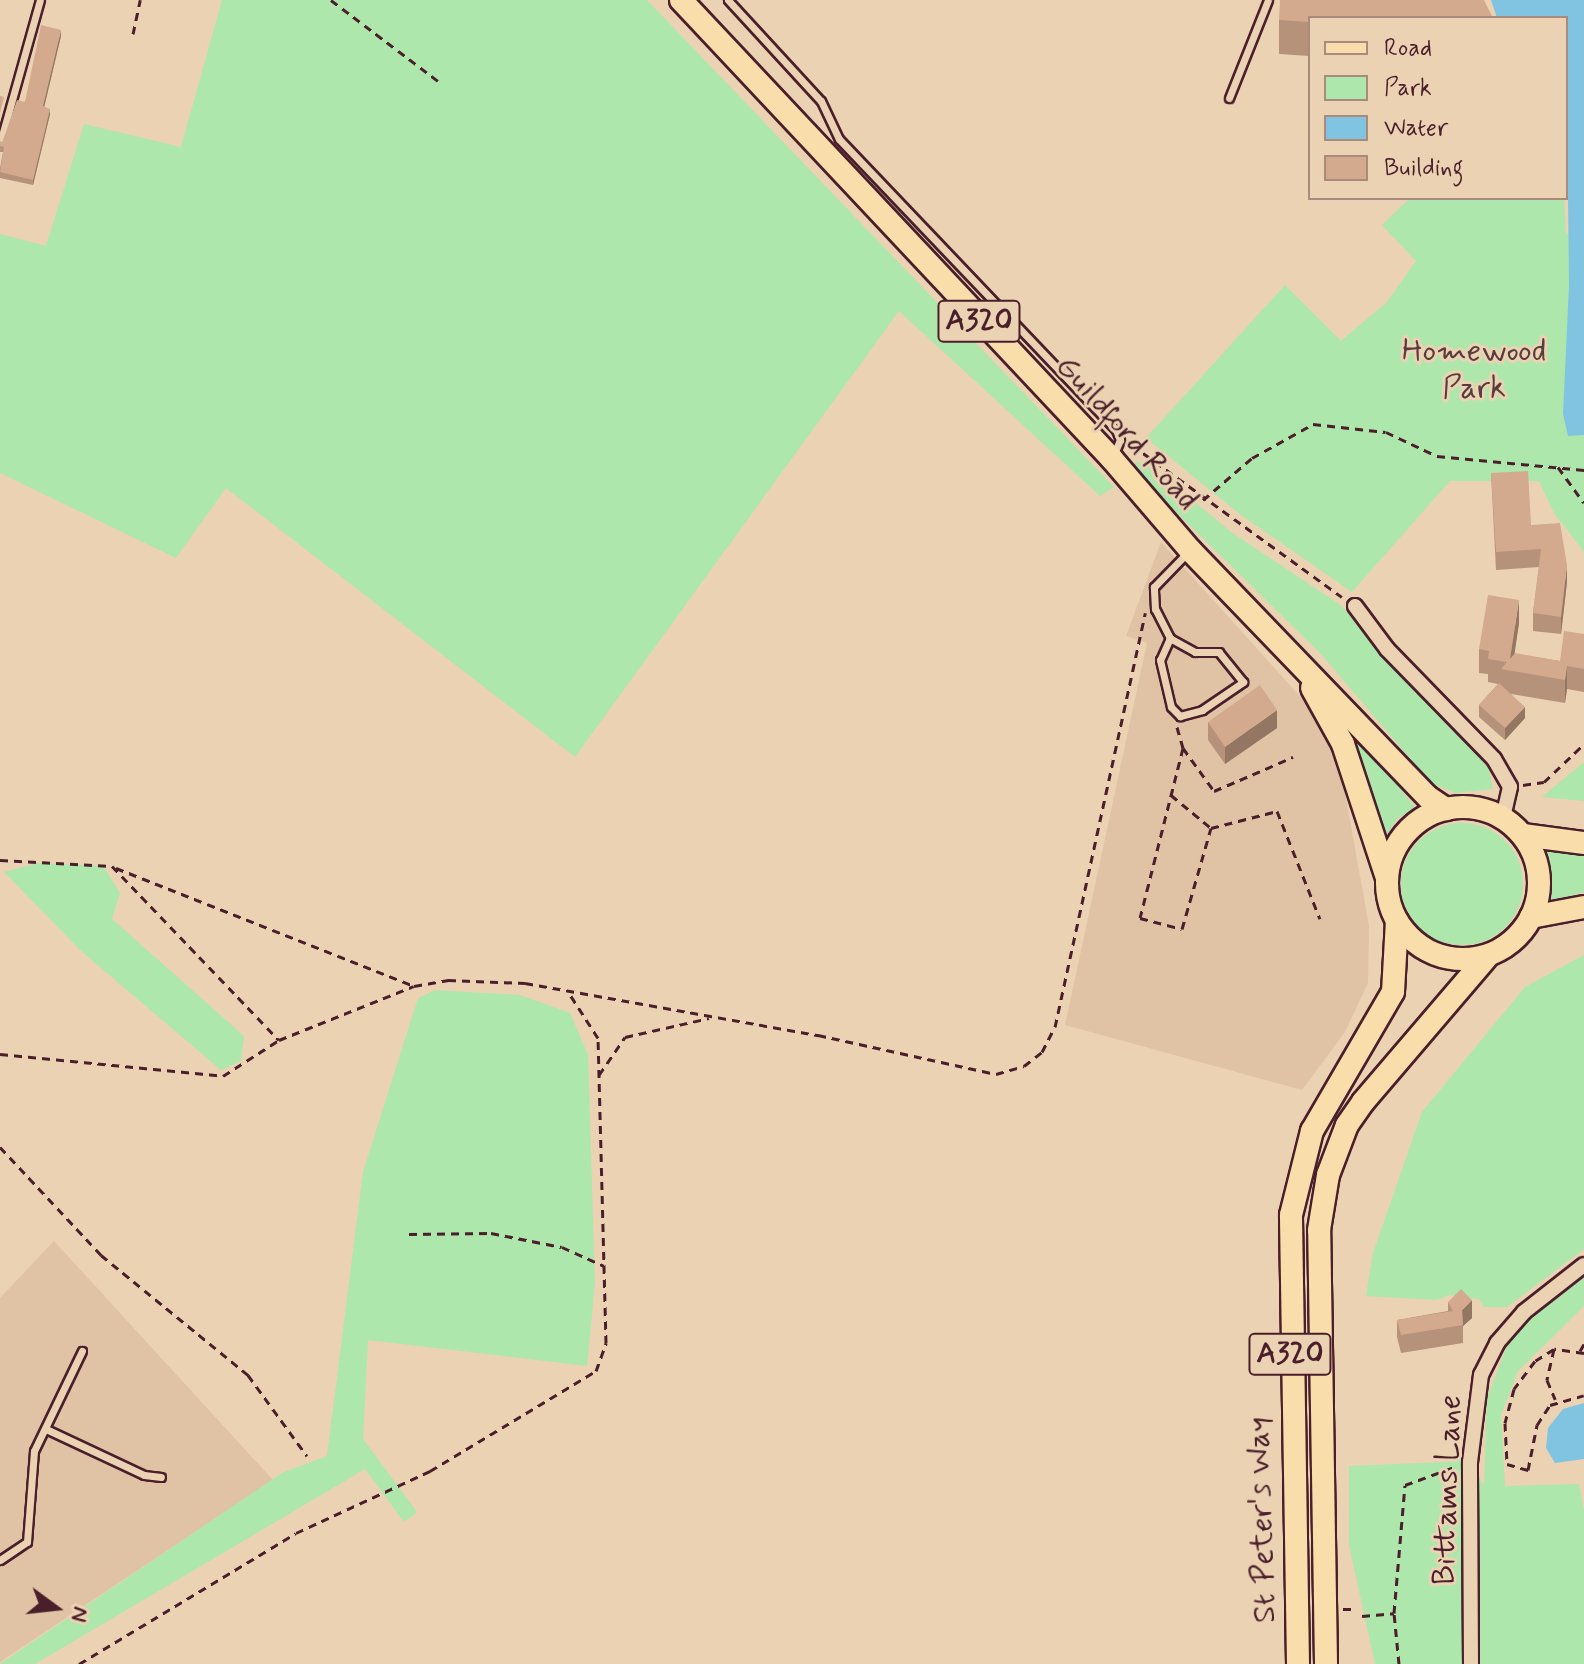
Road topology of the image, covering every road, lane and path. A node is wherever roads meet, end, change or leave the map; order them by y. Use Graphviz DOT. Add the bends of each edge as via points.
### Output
graph roads {
  1 [pos="40,0"];
  2 [pos="140,0"];
  3 [pos="331,0"];
  4 [pos="681,0"];
  5 [pos="728,0"];
  6 [pos="1268,0"];
  7 [pos="133,34"];
  8 [pos="438,81"];
  9 [pos="1229,98"];
  10 [pos="0,143"];
  11 [pos="1116,450"];
  12 [pos="1558,467"];
  13 [pos="1584,470"];
  14 [pos="1203,500"];
  15 [pos="1584,503"];
  16 [pos="1190,550"];
  17 [pos="1154,587"];
  18 [pos="1355,606"];
  19 [pos="1170,638"];
  20 [pos="1297,663"];
  21 [pos="1171,707"];
  22 [pos="1584,744"];
  23 [pos="1183,748"];
  24 [pos="1293,757"];
  25 [pos="1510,787"];
  26 [pos="1171,795"];
  27 [pos="1446,809"];
  28 [pos="1503,818"];
  29 [pos="1211,828"];
  30 [pos="1523,835"];
  31 [pos="1584,843"];
  32 [pos="0,860"];
  33 [pos="112,866"];
  34 [pos="1387,878"];
  35 [pos="1584,907"];
  36 [pos="1531,917"];
  37 [pos="1320,919"];
  38 [pos="1397,921"];
  39 [pos="1486,958"];
  40 [pos="414,986"];
  41 [pos="569,993"];
  42 [pos="713,1017"];
  43 [pos="279,1040"];
  44 [pos="0,1054"];
  45 [pos="599,1075"];
  46 [pos="0,1147"];
  47 [pos="409,1234"];
  48 [pos="1584,1265"];
  49 [pos="604,1266"];
  50 [pos="1584,1344"];
  51 [pos="1554,1349"];
  52 [pos="82,1351"];
  53 [pos="1582,1352"];
  54 [pos="1584,1395"];
  55 [pos="1556,1401"];
  56 [pos="46,1429"];
  57 [pos="307,1456"];
  58 [pos="1470,1462"];
  59 [pos="161,1477"];
  60 [pos="0,1560"];
  61 [pos="1342,1609"];
  62 [pos="1355,1609"];
  63 [pos="1394,1613"];
  64 [pos="1362,1616"];
  65 [pos="79,1664"];
  66 [pos="1298,1664"];
  67 [pos="1326,1664"];
  68 [pos="1399,1664"];
  69 [pos="1471,1664"];
  1 -- 10 [label="lane"];
  2 -- 7 [label="path"];
  3 -- 8 [label="path"];
  4 -- 11 [label="main road, Guildford Road / A320"];
  5 -- 11 [label="lane, Guildford Road" via="821,101 839,139 1116,430"];
  6 -- 9 [label="lane"];
  11 -- 14 [label="path, Guildford Road" via="1142,449"];
  11 -- 16 [label="main road, Guildford Road / A320"];
  12 -- 13 [label="path"];
  12 -- 14 [label="path" via="1437,456 1386,432 1313,424 1252,458"];
  12 -- 15 [label="path"];
  14 -- 18 [label="path, Guildford Road"];
  16 -- 17 [label="lane"];
  16 -- 20 [label="main road, Guildford Road / A320"];
  17 -- 19 [label="lane" via="1155,609"];
  17 -- 42 [label="path" via="1135,641 1055,1027 1042,1052 1024,1066 996,1074"];
  18 -- 25 [label="street" via="1387,649 1494,759"];
  19 -- 21 [label="lane" via="1160,660"];
  19 -- 21 [label="lane" via="1195,652 1219,652 1243,682 1202,710 1180,716"];
  20 -- 27 [label="main road, Guildford Road / A320"];
  20 -- 34 [label="main road, Guildford Road / A320" via="1339,732"];
  21 -- 23 [label="path"];
  22 -- 25 [label="path" via="1544,782"];
  23 -- 24 [label="path" via="1214,791"];
  23 -- 26 [label="path"];
  25 -- 28 [label="street"];
  26 -- 29 [label="path"];
  26 -- 29 [label="path" via="1140,918 1182,929"];
  27 -- 28 [label="main road" via="1470,806"];
  27 -- 34 [label="main road" via="1403,835"];
  28 -- 30 [label="main road"];
  29 -- 37 [label="path" via="1277,811"];
  30 -- 31 [label="main road"];
  30 -- 36 [label="main road" via="1539,883"];
  32 -- 33 [label="path"];
  33 -- 40 [label="path"];
  33 -- 43 [label="path"];
  34 -- 38 [label="main road, A320"];
  35 -- 36 [label="main road"];
  36 -- 39 [label="main road, A320" via="1515,938"];
  38 -- 39 [label="main road" via="1422,947 1439,955"];
  38 -- 66 [label="main road, St Peter's Way / A320" via="1393,992 1312,1131 1291,1215"];
  39 -- 67 [label="main road, St Peter's Way / A320" via="1363,1102 1347,1125 1328,1175 1319,1230"];
  40 -- 41 [label="path" via="448,980 525,983"];
  40 -- 43 [label="path"];
  41 -- 42 [label="path"];
  41 -- 45 [label="path" via="598,1038"];
  42 -- 45 [label="path" via="625,1037"];
  43 -- 44 [label="path" via="223,1076"];
  45 -- 49 [label="path"];
  46 -- 57 [label="path" via="101,1255 248,1375"];
  47 -- 49 [label="path" via="491,1233 562,1247"];
  48 -- 58 [label="street, Bittams Lane" via="1524,1312 1497,1343 1481,1375"];
  49 -- 65 [label="path" via="606,1343 596,1371 430,1471 296,1533"];
  50 -- 53 [label="path"];
  51 -- 53 [label="path"];
  51 -- 55 [label="path" via="1547,1380"];
  51 -- 55 [label="path" via="1535,1361 1514,1389 1505,1423 1507,1464 1528,1470 1537,1425"];
  52 -- 56 [label="lane"];
  54 -- 55 [label="path"];
  56 -- 59 [label="lane" via="144,1475"];
  56 -- 60 [label="lane" via="34,1451 27,1542"];
  58 -- 63 [label="path" via="1405,1485"];
  58 -- 69 [label="street, Bittams Lane"];
  61 -- 62 [label="path"];
  63 -- 64 [label="path"];
  63 -- 68 [label="path"];
}
